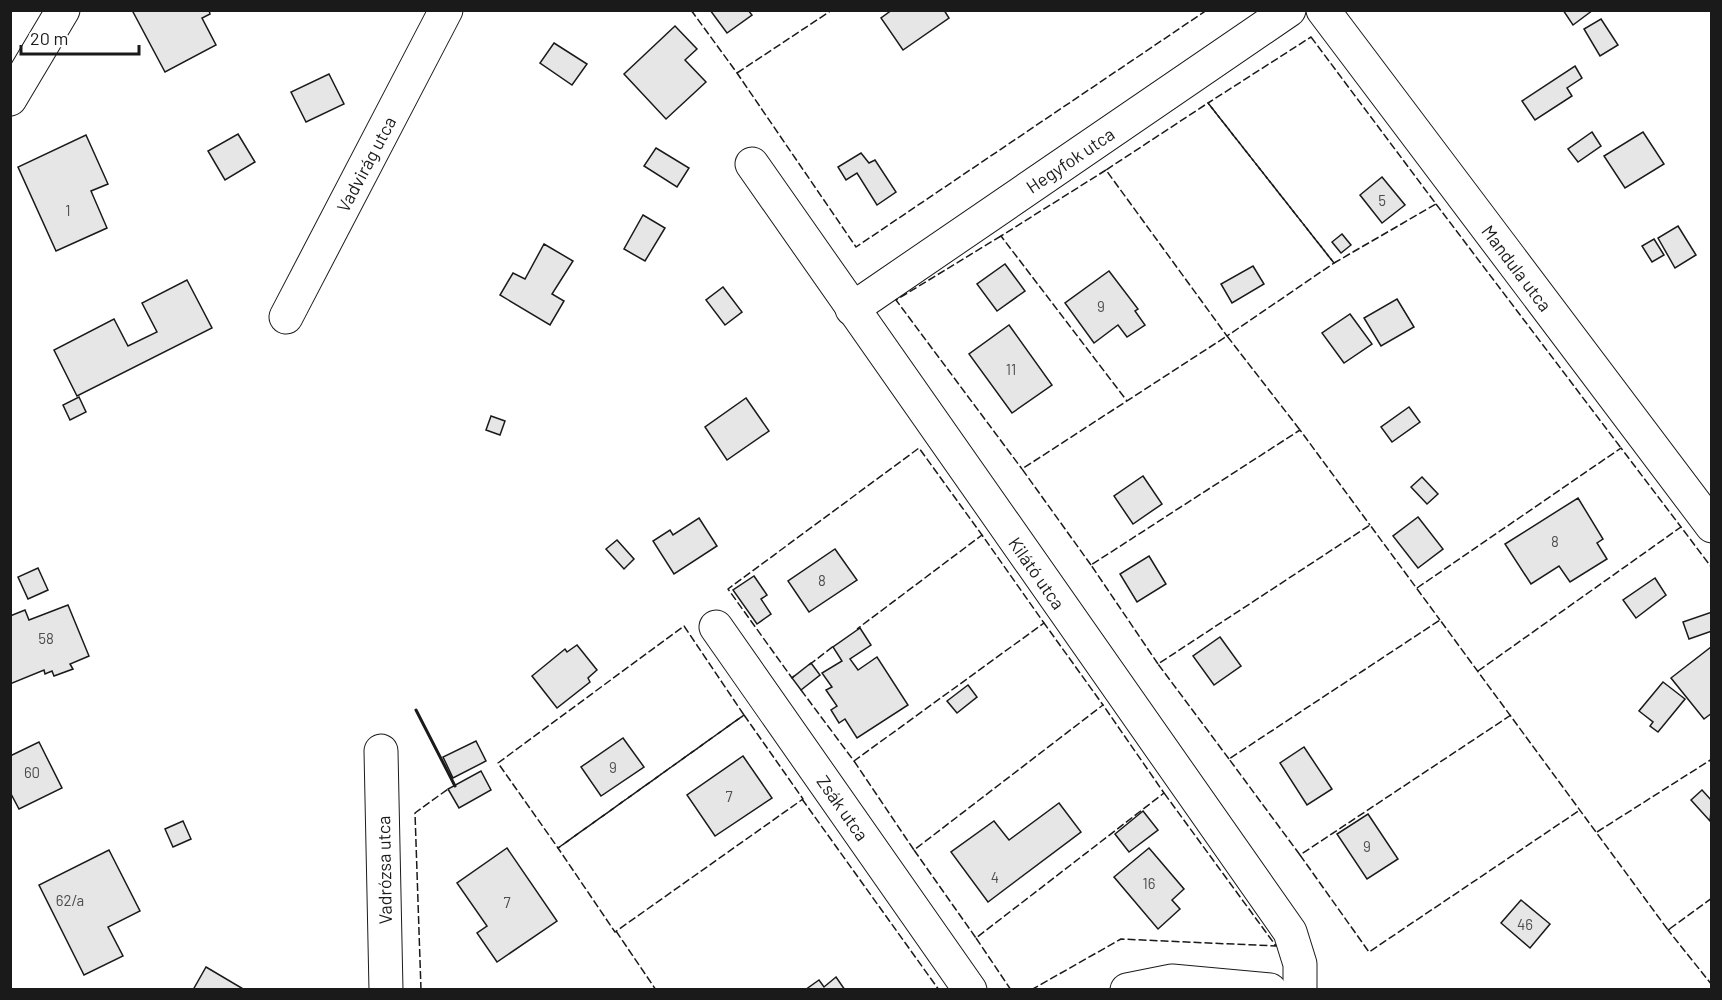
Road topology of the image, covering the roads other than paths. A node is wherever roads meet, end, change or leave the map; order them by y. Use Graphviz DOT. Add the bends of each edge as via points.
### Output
graph roads {
  1 [pos="63,10"];
  2 [pos="446,10"];
  3 [pos="1289,10"];
  4 [pos="1323,10"];
  5 [pos="10,99"];
  6 [pos="752,164"];
  7 [pos="852,309"];
  8 [pos="286,317"];
  9 [pos="1712,526"];
  10 [pos="716,627"];
  11 [pos="381,751"];
  12 [pos="387,990"];
  13 [pos="970,990"];
  14 [pos="1127,990"];
  15 [pos="1270,990"];
  16 [pos="1300,990"];
  1 -- 5 [label="street"];
  2 -- 8 [label="street, Vadvirág utca"];
  3 -- 7 [label="street, Hegyfok utca"];
  4 -- 9 [label="street, Mandula utca"];
  6 -- 7 [label="street, Kilátó utca"];
  7 -- 16 [label="street, Kilátó utca" via="1290,932 1300,964"];
  10 -- 13 [label="street, Zsák utca"];
  11 -- 12 [label="street, Vadrózsa utca"];
  14 -- 15 [label="street" via="1172,981"];
}
